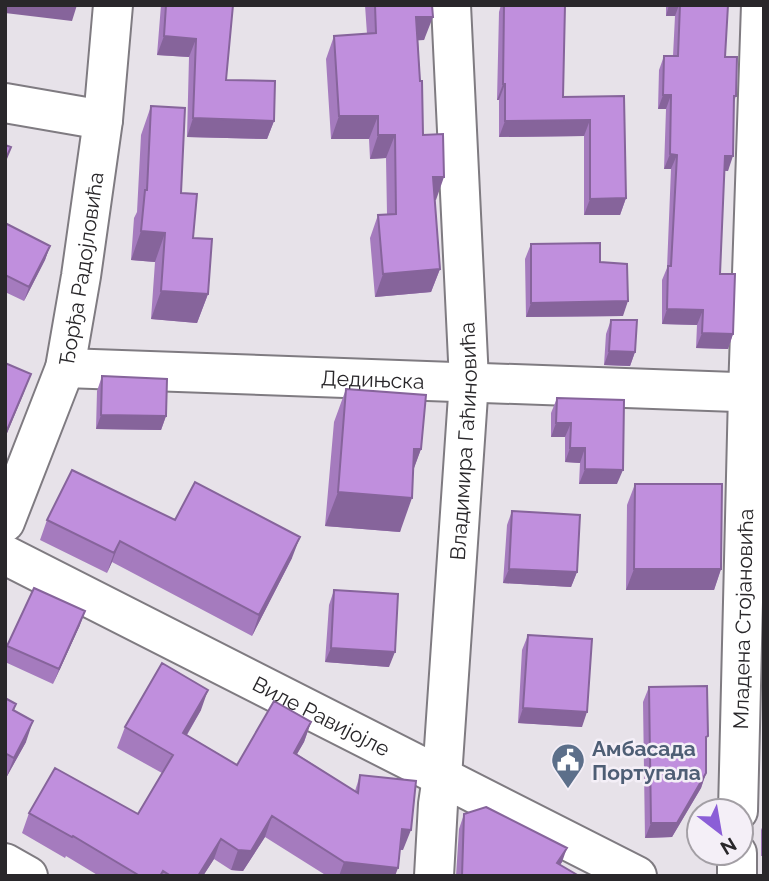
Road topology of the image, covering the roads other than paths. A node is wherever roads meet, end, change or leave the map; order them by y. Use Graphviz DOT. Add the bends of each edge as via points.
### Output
graph roads {
  1 [pos="113,5"];
  2 [pos="451,5"];
  3 [pos="761,5"];
  4 [pos="5,103"];
  5 [pos="103,120"];
  6 [pos="65,368"];
  7 [pos="468,382"];
  8 [pos="756,393"];
  9 [pos="5,522"];
  10 [pos="5,555"];
  11 [pos="442,776"];
  12 [pos="739,797"];
  13 [pos="5,863"];
  14 [pos="28,876"];
  15 [pos="434,876"];
  16 [pos="637,876"];
  1 -- 5 [label="street, Ђорђа Радојловића"];
  2 -- 7 [label="street, Владимира Гаћиновића"];
  3 -- 8 [label="street, Младена Стојановића"];
  4 -- 5 [label="street"];
  5 -- 6 [label="street, Ђорђа Радојловића"];
  6 -- 7 [label="street, Дедињска"];
  6 -- 9 [label="street, Ђорђа Радојловића"];
  7 -- 8 [label="street, Дедињска"];
  7 -- 11 [label="street, Владимира Гаћиновића"];
  8 -- 12 [label="street, Младена Стојановића"];
  10 -- 11 [label="street, Виле Равијојле"];
  11 -- 15 [label="street, Владимира Гаћиновића"];
  11 -- 16 [label="street, Виле Равијојле"];
  13 -- 14 [label="street"];
}
